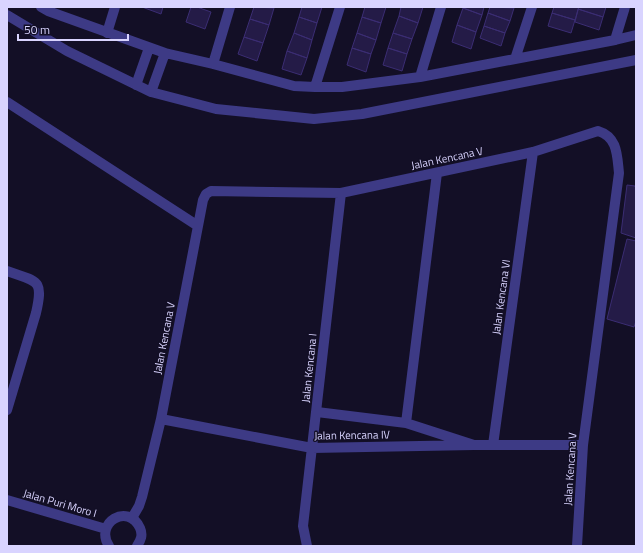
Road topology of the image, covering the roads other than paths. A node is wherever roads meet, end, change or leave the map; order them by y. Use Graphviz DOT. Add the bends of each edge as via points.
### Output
graph roads {
  1 [pos="41,7"];
  2 [pos="115,7"];
  3 [pos="230,7"];
  4 [pos="340,7"];
  5 [pos="441,7"];
  6 [pos="532,7"];
  7 [pos="625,7"];
  8 [pos="7,15"];
  9 [pos="107,32"];
  10 [pos="636,35"];
  11 [pos="615,40"];
  12 [pos="149,48"];
  13 [pos="165,53"];
  14 [pos="515,59"];
  15 [pos="636,60"];
  16 [pos="213,64"];
  17 [pos="420,77"];
  18 [pos="136,85"];
  19 [pos="315,87"];
  20 [pos="151,92"];
  21 [pos="7,102"];
  22 [pos="533,152"];
  23 [pos="437,173"];
  24 [pos="341,193"];
  25 [pos="198,226"];
  26 [pos="7,271"];
  27 [pos="9,395"];
  28 [pos="7,410"];
  29 [pos="316,412"];
  30 [pos="161,419"];
  31 [pos="406,423"];
  32 [pos="474,445"];
  33 [pos="583,445"];
  34 [pos="493,446"];
  35 [pos="312,448"];
  36 [pos="7,500"];
  37 [pos="134,520"];
  38 [pos="106,529"];
  39 [pos="109,546"];
  40 [pos="137,546"];
  41 [pos="307,546"];
  42 [pos="577,546"];
  1 -- 9 [label="street"];
  2 -- 9 [label="street"];
  3 -- 16 [label="street"];
  4 -- 19 [label="street"];
  5 -- 17 [label="street"];
  6 -- 14 [label="street"];
  7 -- 11 [label="street"];
  8 -- 18 [label="street" via="67,51"];
  9 -- 12 [label="street"];
  10 -- 11 [label="street"];
  11 -- 14 [label="street"];
  12 -- 13 [label="street"];
  12 -- 18 [label="street"];
  13 -- 16 [label="street"];
  13 -- 20 [label="street"];
  14 -- 17 [label="street"];
  15 -- 20 [label="street" via="362,114 314,119 216,109"];
  16 -- 19 [label="street" via="294,86"];
  17 -- 19 [label="street" via="342,87"];
  18 -- 20 [label="street"];
  21 -- 25 [label="street"];
  22 -- 23 [label="street, Jalan Kencana V"];
  22 -- 33 [label="street, Jalan Kencana V" via="598,131 610,137 616,150 619,173"];
  22 -- 34 [label="street, Jalan Kencana VI"];
  23 -- 24 [label="street, Jalan Kencana V"];
  23 -- 31 [label="street"];
  24 -- 25 [label="street, Jalan Kencana V" via="211,191 203,200"];
  24 -- 29 [label="street, Jalan Kencana I"];
  25 -- 30 [label="street, Jalan Kencana V"];
  26 -- 27 [label="street" via="36,282 39,286 40,299"];
  27 -- 28 [label="street"];
  29 -- 31 [label="street, Jalan Kencana IV"];
  29 -- 35 [label="street, Jalan Kencana I"];
  30 -- 35 [label="street, Jalan Kencana IV"];
  30 -- 37 [label="street, Jalan Kencana V"];
  31 -- 32 [label="street, Jalan Kencana IV"];
  32 -- 34 [label="street, Jalan Kencana IV"];
  32 -- 35 [label="street, Jalan Kencana IV"];
  33 -- 34 [label="street, Jalan Kencana IV"];
  33 -- 42 [label="street, Jalan Kencana V"];
  35 -- 41 [label="street, Jalan Kencana I" via="304,526"];
  36 -- 38 [label="street, Jalan Puri Moro I"];
  37 -- 38 [label="street" via="124,516 116,517"];
  37 -- 40 [label="street" via="142,532 141,541"];
  38 -- 39 [label="street" via="105,538"];
}
